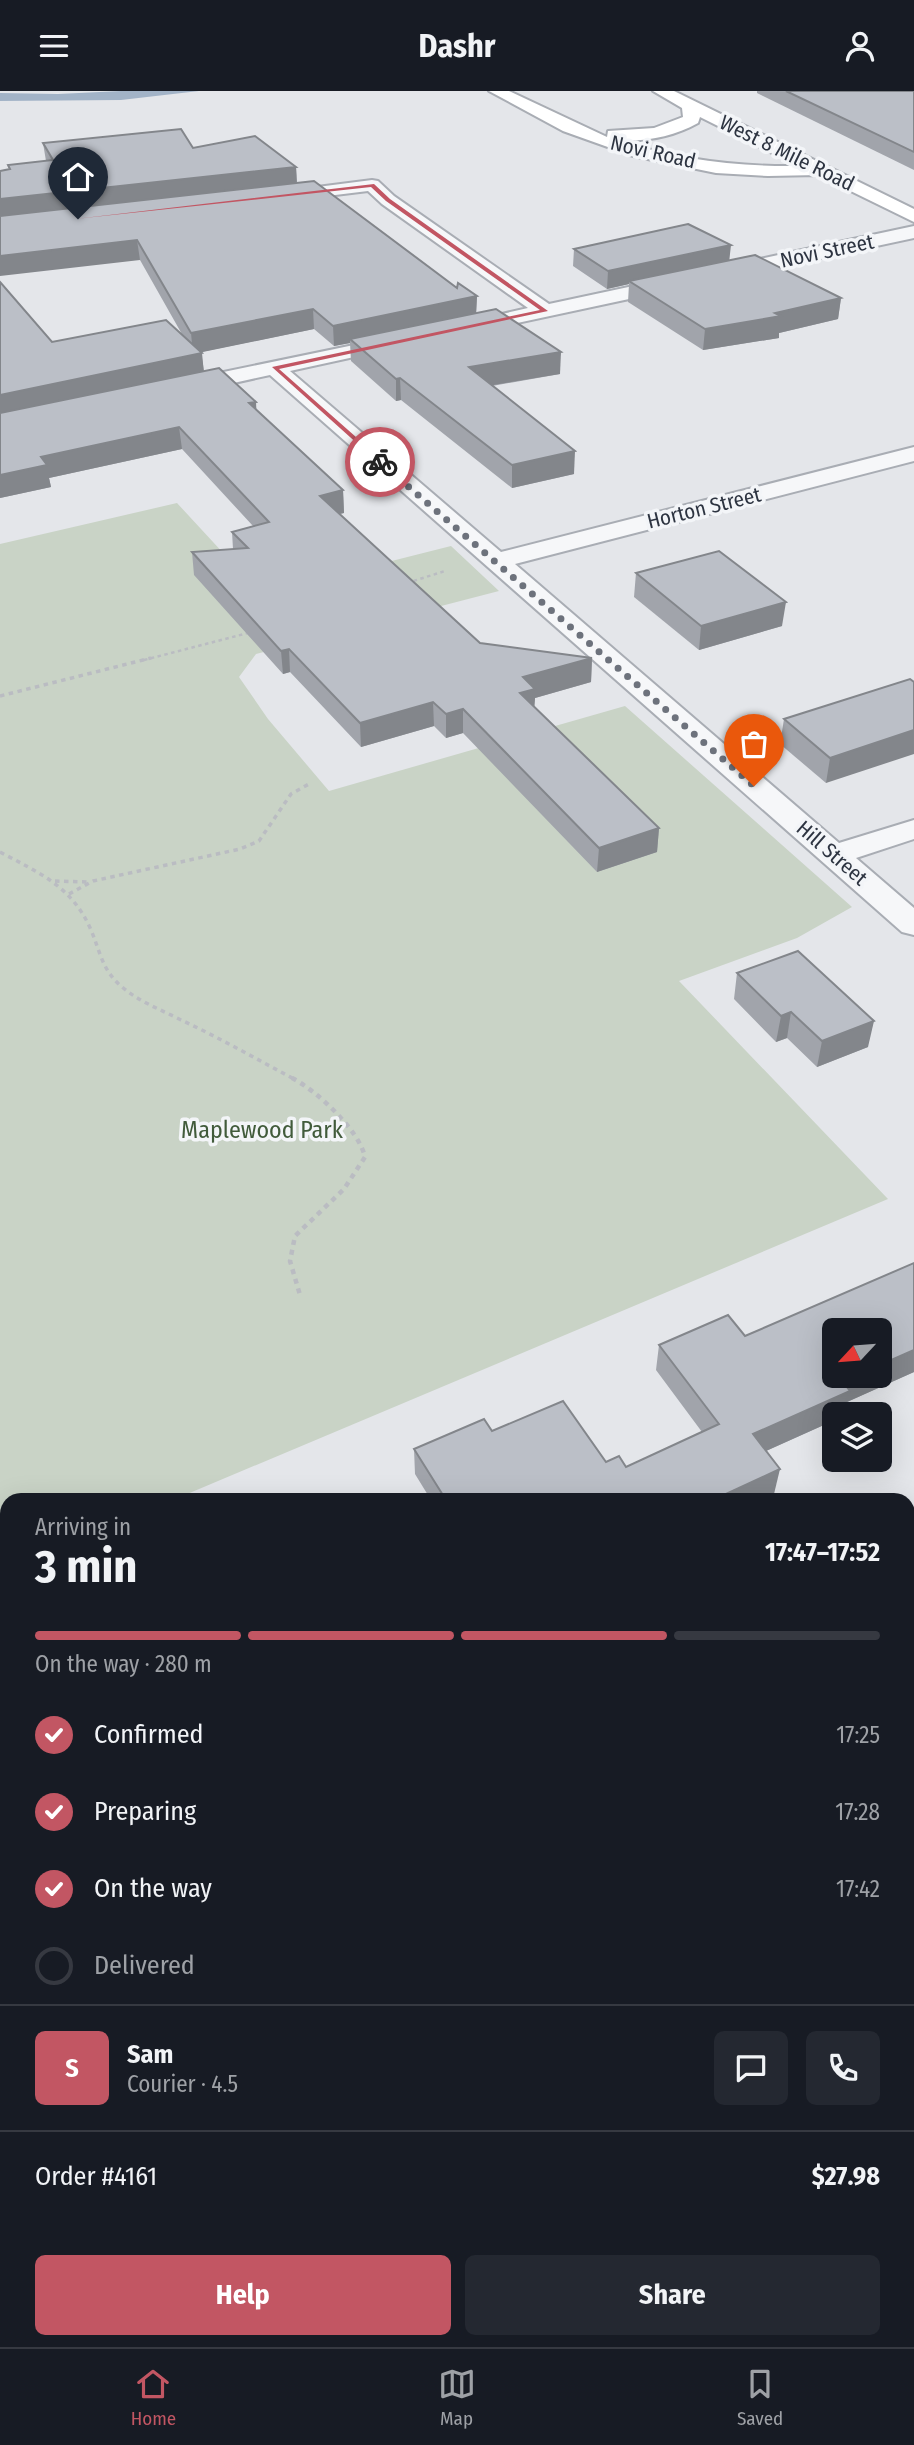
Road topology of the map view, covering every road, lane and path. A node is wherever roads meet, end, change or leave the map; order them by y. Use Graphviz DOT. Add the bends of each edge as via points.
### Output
graph roads {
  1 [pos="497,91"];
  2 [pos="661,91"];
  3 [pos="690,105"];
  4 [pos="567,126"];
  5 [pos="820,170"];
  6 [pos="258,199"];
  7 [pos="914,216"];
  8 [pos="914,232"];
  9 [pos="545,311"];
  10 [pos="274,368"];
  11 [pos="157,393"];
  12 [pos="914,454"];
  13 [pos="494,562"];
  14 [pos="400,585"];
  15 [pos="254,632"];
  16 [pos="0,697"];
  17 [pos="309,784"];
  18 [pos="914,829"];
  19 [pos="0,852"];
  20 [pos="834,855"];
  21 [pos="54,881"];
  22 [pos="93,881"];
  23 [pos="69,894"];
  24 [pos="914,925"];
  25 [pos="300,1296"];
  1 -- 4 [label="main road, Novi Road"];
  2 -- 3 [label="main road, West 8 Mile Road"];
  3 -- 4 [label="main road" via="692,119 679,128 656,133 620,135"];
  3 -- 5 [label="main road, West 8 Mile Road"];
  4 -- 5 [label="main road, Novi Road" via="623,148 691,163"];
  5 -- 7 [label="main road, West 8 Mile Road"];
  6 -- 9 [label="street" via="372,185"];
  8 -- 9 [label="street, Novi Street"];
  9 -- 10 [label="street, Novi Street"];
  10 -- 11 [label="street, Novi Street"];
  10 -- 13 [label="street, Hill Street"];
  12 -- 13 [label="street, Horton Street"];
  13 -- 14 [label="path" via="458,567"];
  13 -- 20 [label="street, Hill Street"];
  15 -- 16 [label="path"];
  17 -- 22 [label="path" via="286,800 259,841"];
  18 -- 20 [label="street"];
  19 -- 21 [label="path"];
  20 -- 24 [label="street, Hill Street"];
  21 -- 22 [label="path"];
  21 -- 23 [label="path"];
  22 -- 23 [label="path"];
  23 -- 25 [label="path" via="90,930 99,958 119,985 148,1006 310,1088 362,1143 365,1157 360,1168 295,1236 290,1261"];
}
